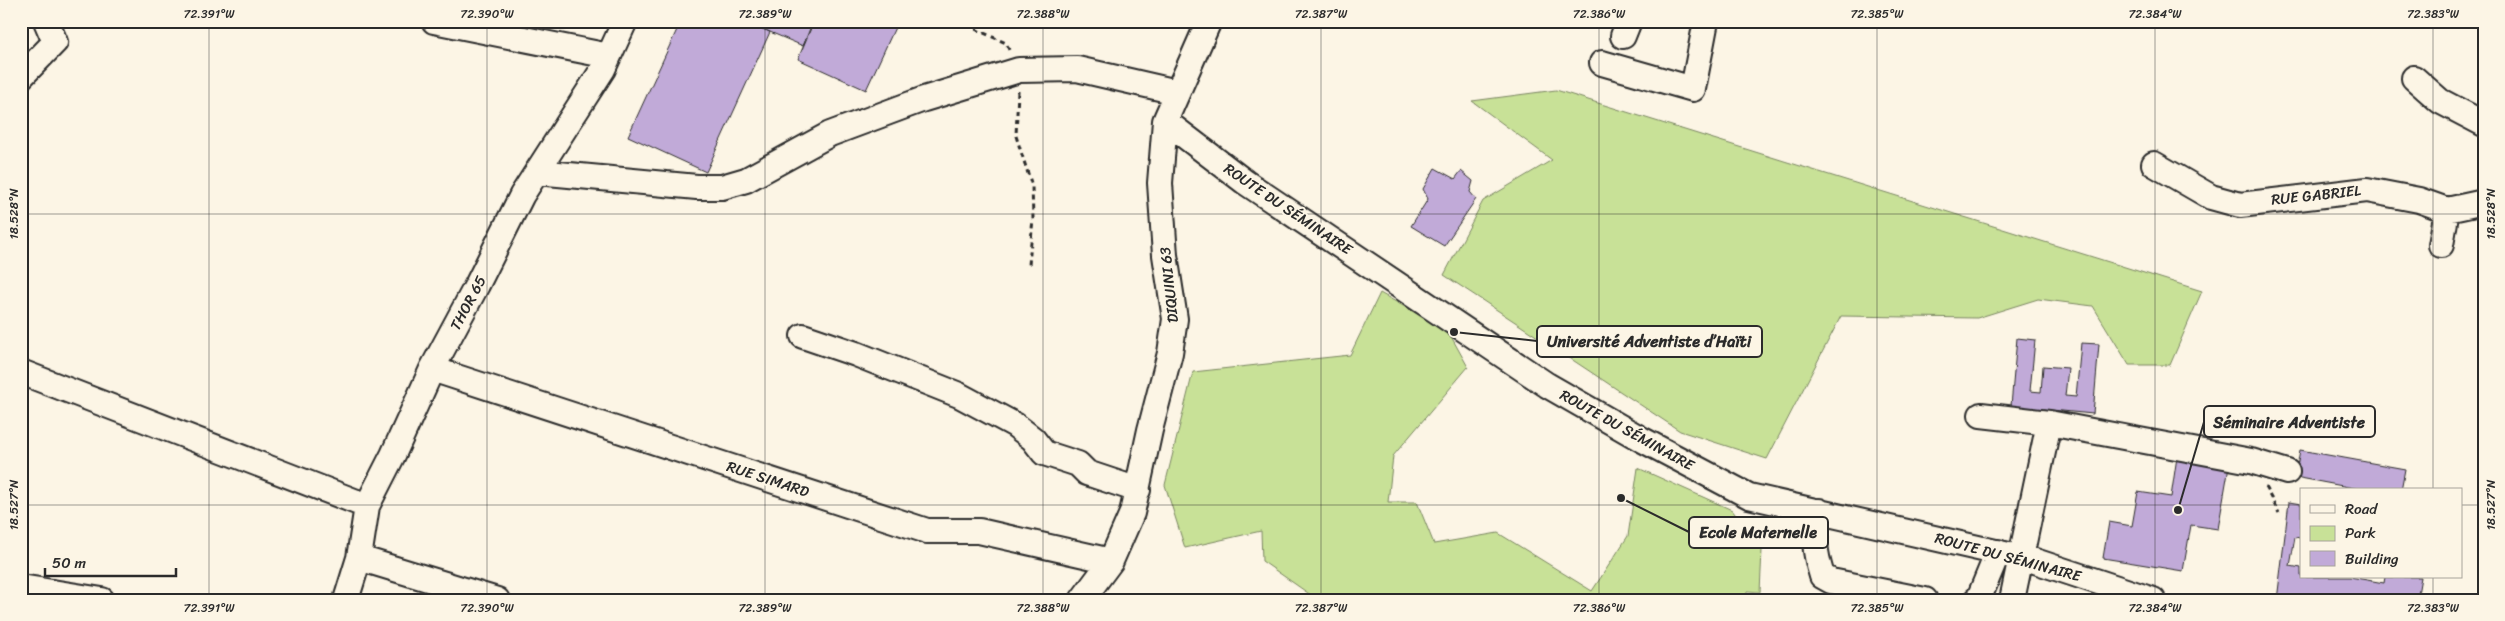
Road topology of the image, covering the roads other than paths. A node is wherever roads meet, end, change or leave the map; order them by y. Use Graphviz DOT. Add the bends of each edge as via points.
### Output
graph roads {
  1 [pos="46,21"];
  2 [pos="434,21"];
  3 [pos="626,21"];
  4 [pos="1209,21"];
  5 [pos="1706,21"];
  6 [pos="609,56"];
  7 [pos="1602,63"];
  8 [pos="21,77"];
  9 [pos="2414,78"];
  10 [pos="1177,92"];
  11 [pos="1164,121"];
  12 [pos="2484,124"];
  13 [pos="2154,164"];
  14 [pos="537,172"];
  15 [pos="2484,202"];
  16 [pos="2447,210"];
  17 [pos="2441,246"];
  18 [pos="803,336"];
  19 [pos="432,369"];
  20 [pos="21,372"];
  21 [pos="1981,415"];
  22 [pos="2049,423"];
  23 [pos="2287,472"];
  24 [pos="1138,490"];
  25 [pos="367,506"];
  26 [pos="1818,511"];
  27 [pos="2009,555"];
  28 [pos="359,558"];
  29 [pos="1111,561"];
  30 [pos="21,587"];
  31 [pos="102,600"];
  32 [pos="346,600"];
  33 [pos="497,600"];
  34 [pos="1082,600"];
  35 [pos="1925,600"];
  36 [pos="1976,600"];
  37 [pos="2012,600"];
  38 [pos="2153,600"];
  1 -- 8 [label="street" via="55,42"];
  2 -- 6 [label="street"];
  3 -- 6 [label="street, THOR 65"];
  4 -- 10 [label="street, DIQUINI 63"];
  5 -- 7 [label="street" via="1693,89"];
  6 -- 14 [label="street, THOR 65"];
  9 -- 12 [label="street" via="2440,101"];
  10 -- 11 [label="street, DIQUINI 63"];
  10 -- 14 [label="street" via="1077,69 1018,70 924,99 830,134 746,180 722,187"];
  11 -- 24 [label="street, DIQUINI 63" via="1160,183 1165,254 1175,319"];
  11 -- 26 [label="street, ROUTE DU SÉMINAIRE" via="1245,182 1547,385 1749,496"];
  13 -- 16 [label="street, RUE GABRIEL" via="2211,196 2240,205 2367,190 2419,200"];
  14 -- 19 [label="street, THOR 65"];
  15 -- 16 [label="street"];
  16 -- 17 [label="street"];
  18 -- 24 [label="street" via="959,395 1015,425 1044,453 1078,464 1087,473"];
  19 -- 25 [label="street, THOR 65" via="394,455"];
  19 -- 29 [label="street, RUE SIMARD" via="927,532 979,531"];
  20 -- 25 [label="street"];
  21 -- 22 [label="street"];
  22 -- 23 [label="street" via="2251,461"];
  22 -- 27 [label="street"];
  24 -- 29 [label="street, DIQUINI 63" via="1124,534"];
  25 -- 28 [label="street, THOR 65"];
  26 -- 27 [label="street, ROUTE DU SÉMINAIRE"];
  26 -- 35 [label="street" via="1814,552 1822,576 1831,581"];
  27 -- 36 [label="street"];
  27 -- 37 [label="street"];
  27 -- 38 [label="street, ROUTE DU SÉMINAIRE"];
  28 -- 32 [label="street, THOR 65"];
  28 -- 33 [label="street"];
  29 -- 34 [label="street, DIQUINI 63"];
  30 -- 31 [label="street"];
}
